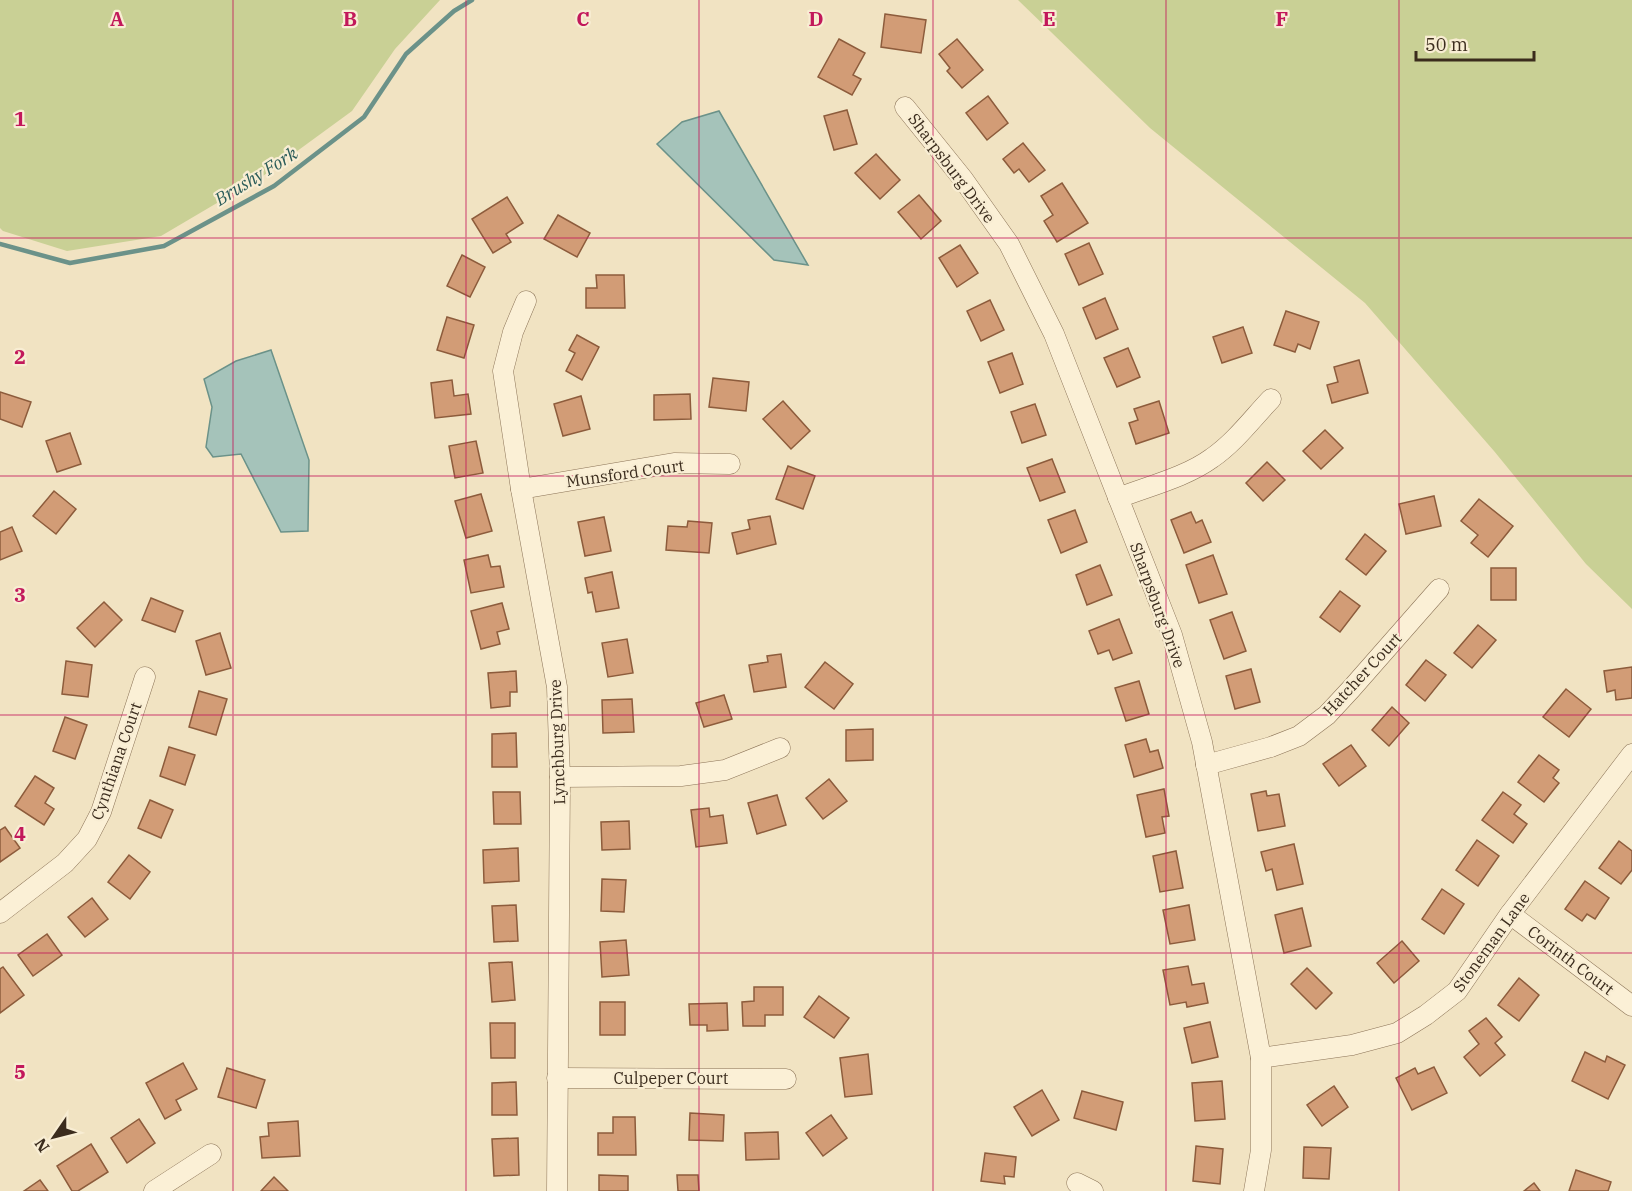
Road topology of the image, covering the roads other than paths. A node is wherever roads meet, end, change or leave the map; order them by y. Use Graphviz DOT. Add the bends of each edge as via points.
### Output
graph roads {
  1 [pos="905,107"];
  2 [pos="526,301"];
  3 [pos="1271,399"];
  4 [pos="730,464"];
  5 [pos="521,489"];
  6 [pos="1118,498"];
  7 [pos="1439,589"];
  8 [pos="145,677"];
  9 [pos="780,748"];
  10 [pos="1632,754"];
  11 [pos="1206,765"];
  12 [pos="560,777"];
  13 [pos="0,913"];
  14 [pos="1510,914"];
  15 [pos="1632,1006"];
  16 [pos="1261,1058"];
  17 [pos="557,1078"];
  18 [pos="786,1079"];
  19 [pos="211,1154"];
  20 [pos="154,1191"];
  21 [pos="557,1191"];
  22 [pos="1254,1191"];
  1 -- 6 [label="street, Sharpsburg Drive" via="1009,244 1054,334"];
  2 -- 5 [label="street, Lynchburg Drive" via="503,371"];
  3 -- 6 [label="street" via="1212,459"];
  4 -- 5 [label="street, Munsford Court" via="674,463"];
  5 -- 12 [label="street, Lynchburg Drive" via="557,687"];
  6 -- 11 [label="street, Sharpsburg Drive" via="1172,635"];
  7 -- 11 [label="street, Hatcher Court" via="1327,714 1299,736"];
  8 -- 13 [label="street, Cynthiana Court" via="101,812 87,839 65,863"];
  9 -- 12 [label="street" via="725,770 681,776"];
  10 -- 14 [label="street, Stoneman Lane"];
  11 -- 16 [label="street, Sharpsburg Drive"];
  12 -- 17 [label="street, Lynchburg Drive"];
  14 -- 15 [label="street, Corinth Court"];
  14 -- 16 [label="street, Stoneman Lane" via="1457,991 1397,1033 1352,1045"];
  16 -- 22 [label="street, Sharpsburg Drive" via="1261,1150"];
  17 -- 18 [label="street, Culpeper Court"];
  17 -- 21 [label="street, Lynchburg Drive"];
  19 -- 20 [label="street"];
}
